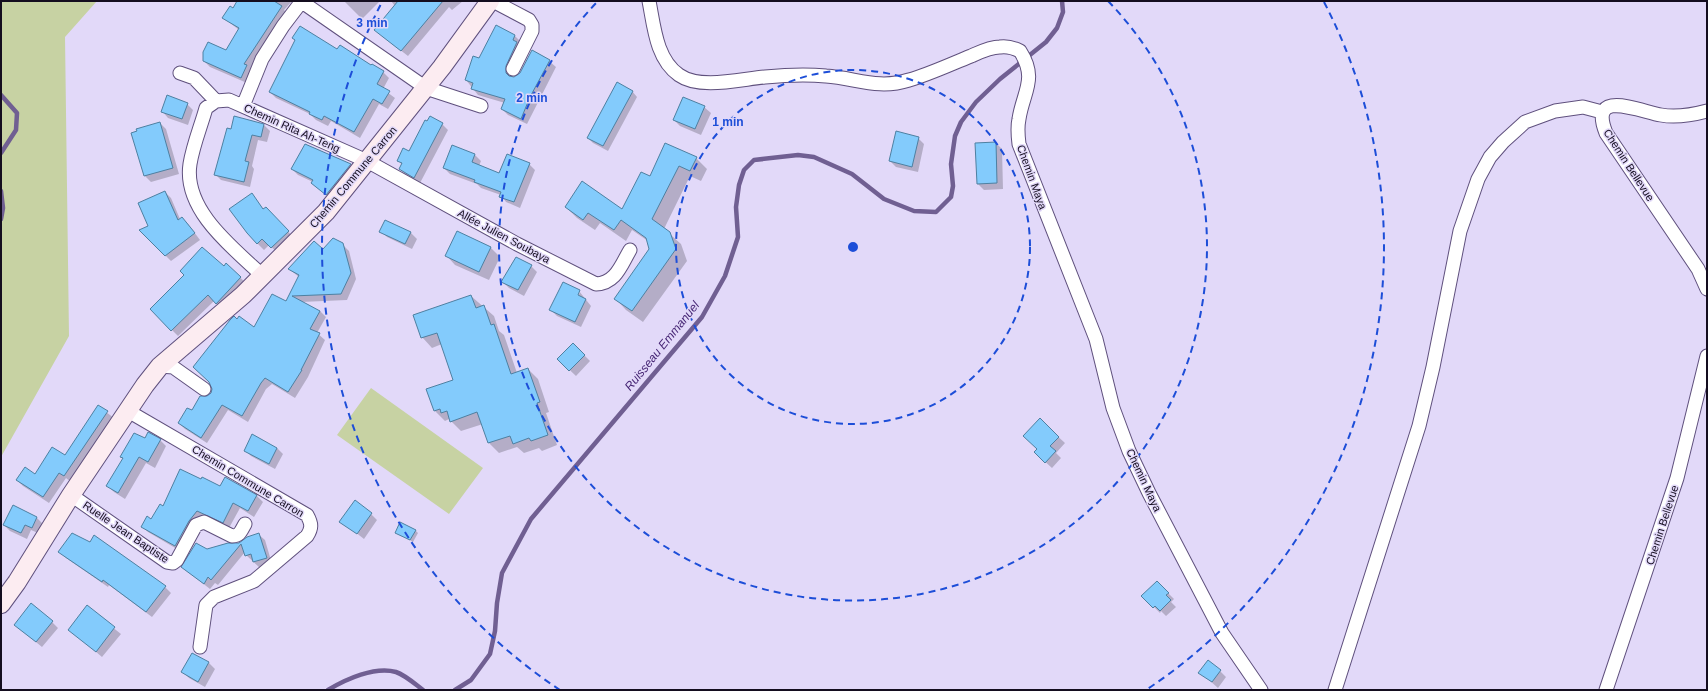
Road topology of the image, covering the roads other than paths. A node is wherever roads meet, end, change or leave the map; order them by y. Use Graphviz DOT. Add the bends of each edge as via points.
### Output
graph roads {
  1 [pos="302,1"];
  2 [pos="490,1"];
  3 [pos="493,1"];
  4 [pos="649,1"];
  5 [pos="513,70"];
  6 [pos="180,73"];
  7 [pos="426,88"];
  8 [pos="216,101"];
  9 [pos="243,106"];
  10 [pos="481,106"];
  11 [pos="1707,111"];
  12 [pos="1602,112"];
  13 [pos="367,161"];
  14 [pos="630,250"];
  15 [pos="262,276"];
  16 [pos="1707,289"];
  17 [pos="1707,356"];
  18 [pos="160,366"];
  19 [pos="204,389"];
  20 [pos="128,411"];
  21 [pos="71,495"];
  22 [pos="245,524"];
  23 [pos="1,604"];
  24 [pos="200,647"];
  25 [pos="1261,690"];
  26 [pos="1335,690"];
  27 [pos="1606,690"];
  1 -- 7 [label="street"];
  1 -- 9 [label="street" via="262,59"];
  2 -- 7 [label="street, Chemin Commune Carron"];
  3 -- 5 [label="street" via="529,20 532,25 532,32"];
  4 -- 25 [label="street, Chemin Maya" via="655,35 668,65 680,75 695,81 725,82 796,75 827,76 886,85 910,80 990,48 1007,47 1020,51 1030,79 1019,119 1019,144 1096,339 1113,408 1139,472 1181,556 1222,632"];
  6 -- 8 [label="street" via="194,78"];
  7 -- 10 [label="street"];
  7 -- 13 [label="street, Chemin Commune Carron"];
  8 -- 9 [label="street, Chemin Rita Ah-Teng" via="229,100"];
  8 -- 15 [label="street" via="206,108 190,164 192,188 201,211 215,230"];
  9 -- 13 [label="street, Chemin Rita Ah-Teng"];
  11 -- 12 [label="street" via="1676,116 1612,105"];
  12 -- 16 [label="street, Chemin Bellevue" via="1602,123 1606,133 1698,269"];
  12 -- 26 [label="street" via="1583,107 1555,111 1525,122 1503,142 1478,179 1460,231 1419,426"];
  13 -- 14 [label="street, Allée Julien Soubaya" via="596,284 609,282 613,278"];
  13 -- 15 [label="street, Chemin Commune Carron" via="326,212"];
  15 -- 18 [label="street, Chemin Commune Carron"];
  17 -- 27 [label="street, Chemin Bellevue" via="1677,478"];
  18 -- 19 [label="street" via="173,367"];
  18 -- 20 [label="street, Chemin Commune Carron"];
  20 -- 21 [label="street, Chemin Commune Carron"];
  20 -- 24 [label="street, Chemin Commune Carron" via="307,515 311,524 306,536 254,581 214,597 206,605"];
  21 -- 22 [label="street, Ruelle Jean Baptiste" via="167,562 173,563 200,522 232,536 239,534"];
  21 -- 23 [label="street, Chemin Commune Carron"];
}
